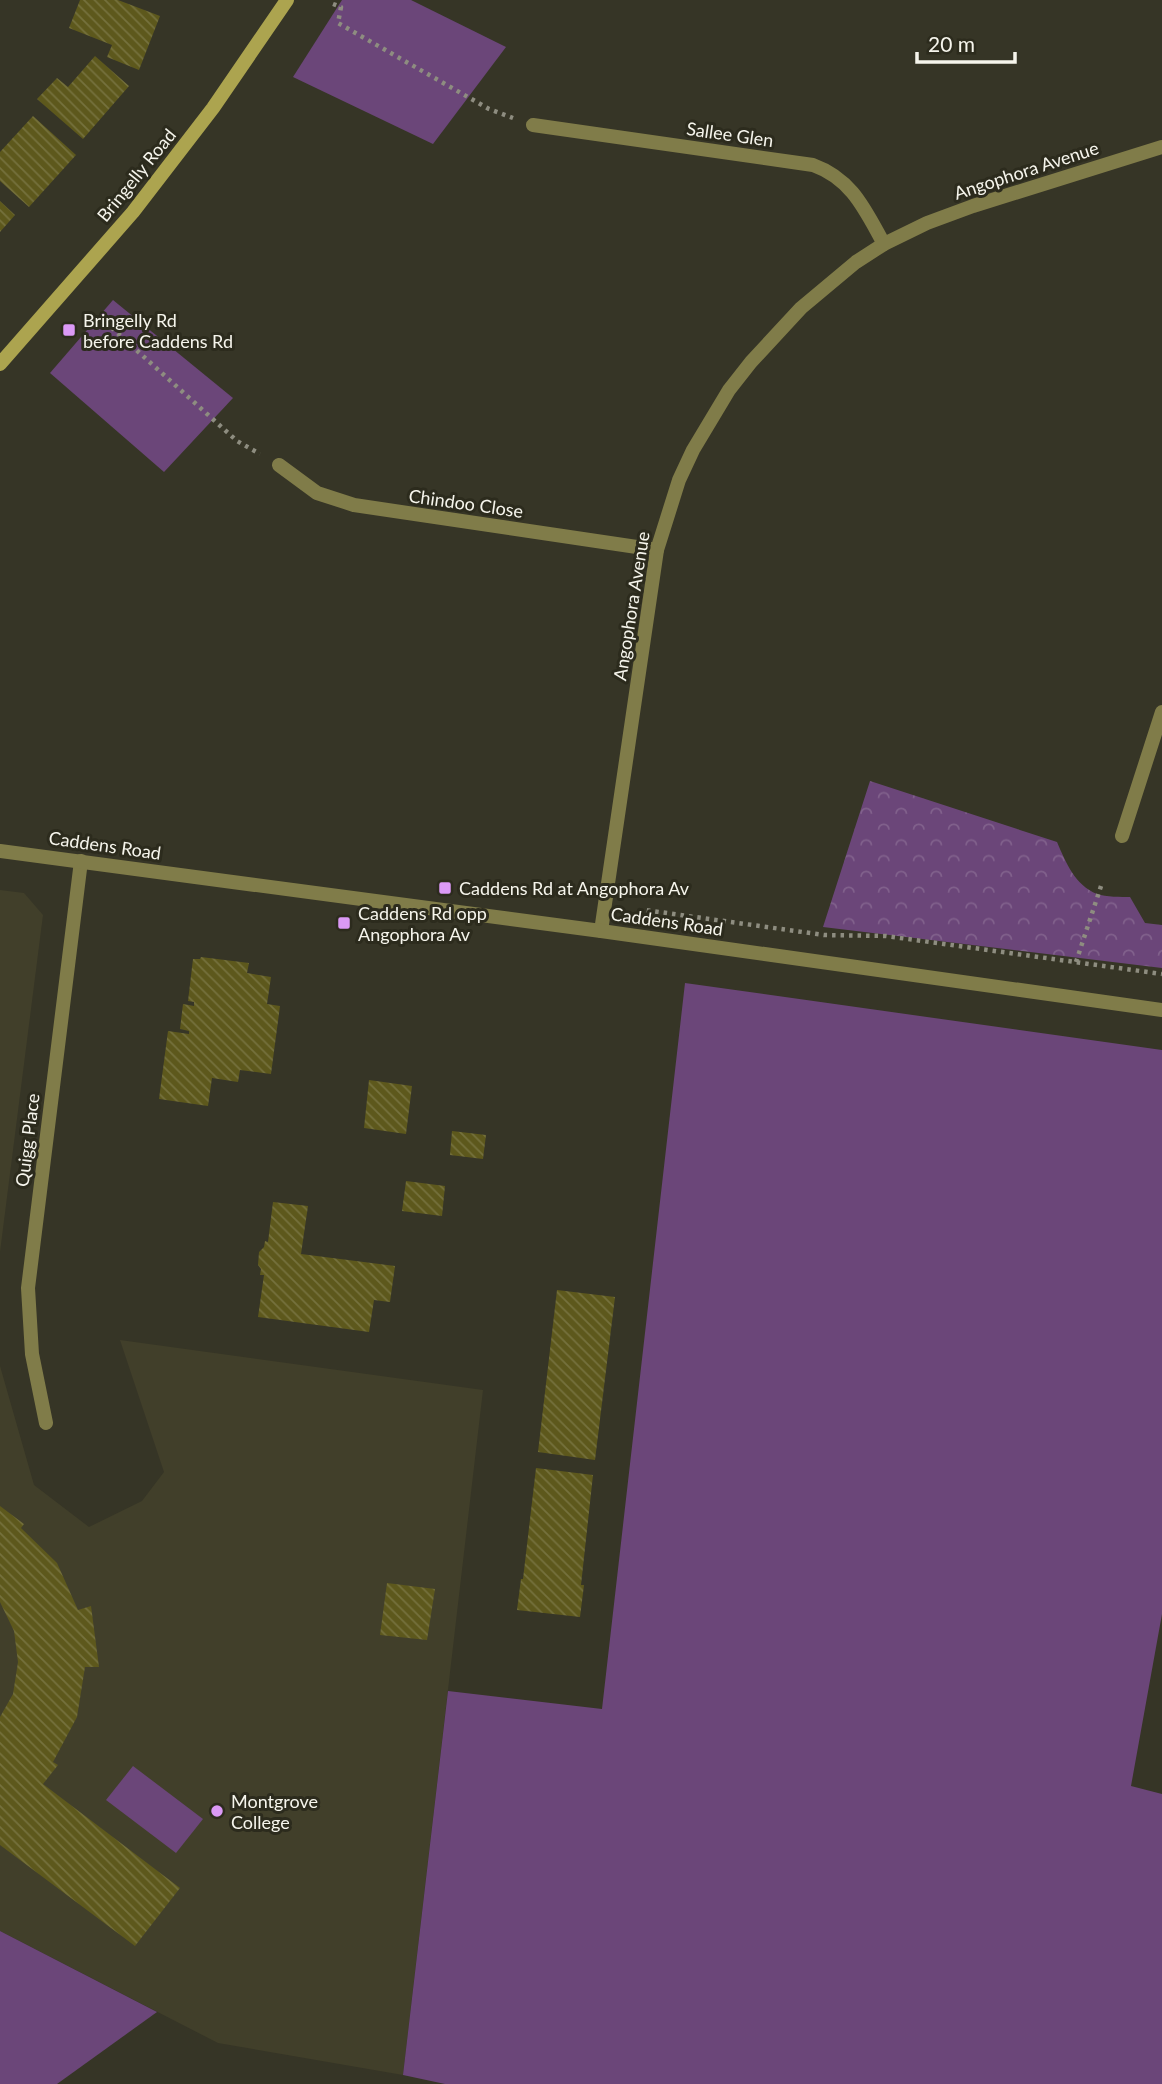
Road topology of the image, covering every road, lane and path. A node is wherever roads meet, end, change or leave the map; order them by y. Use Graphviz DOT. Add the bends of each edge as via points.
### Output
graph roads {
  1 [pos="287,0"];
  2 [pos="333,4"];
  3 [pos="533,125"];
  4 [pos="1162,147"];
  5 [pos="884,244"];
  6 [pos="87,318"];
  7 [pos="0,364"];
  8 [pos="279,465"];
  9 [pos="657,550"];
  10 [pos="1162,712"];
  11 [pos="1122,836"];
  12 [pos="0,851"];
  13 [pos="81,862"];
  14 [pos="1102,883"];
  15 [pos="645,910"];
  16 [pos="601,931"];
  17 [pos="1076,962"];
  18 [pos="1162,974"];
  19 [pos="1162,1010"];
  20 [pos="46,1423"];
  1 -- 7 [label="main road, Bringelly Road" via="213,108 133,212"];
  2 -- 3 [label="path" via="341,7 338,23 489,110"];
  3 -- 5 [label="street, Sallee Glen" via="813,165 849,187"];
  4 -- 5 [label="street, Angophora Avenue" via="973,205"];
  5 -- 9 [label="street, Angophora Avenue" via="801,308 729,390 679,480"];
  6 -- 8 [label="path" via="95,326 102,319 237,442"];
  8 -- 9 [label="street, Chindoo Close" via="317,493 354,506"];
  9 -- 16 [label="street, Angophora Avenue"];
  10 -- 11 [label="street"];
  12 -- 13 [label="street, Caddens Road"];
  13 -- 16 [label="street, Caddens Road"];
  13 -- 20 [label="street, Quigg Place" via="28,1287 32,1354"];
  14 -- 17 [label="path"];
  15 -- 17 [label="path" via="824,936 886,936"];
  16 -- 19 [label="street, Caddens Road"];
  17 -- 18 [label="path"];
}
